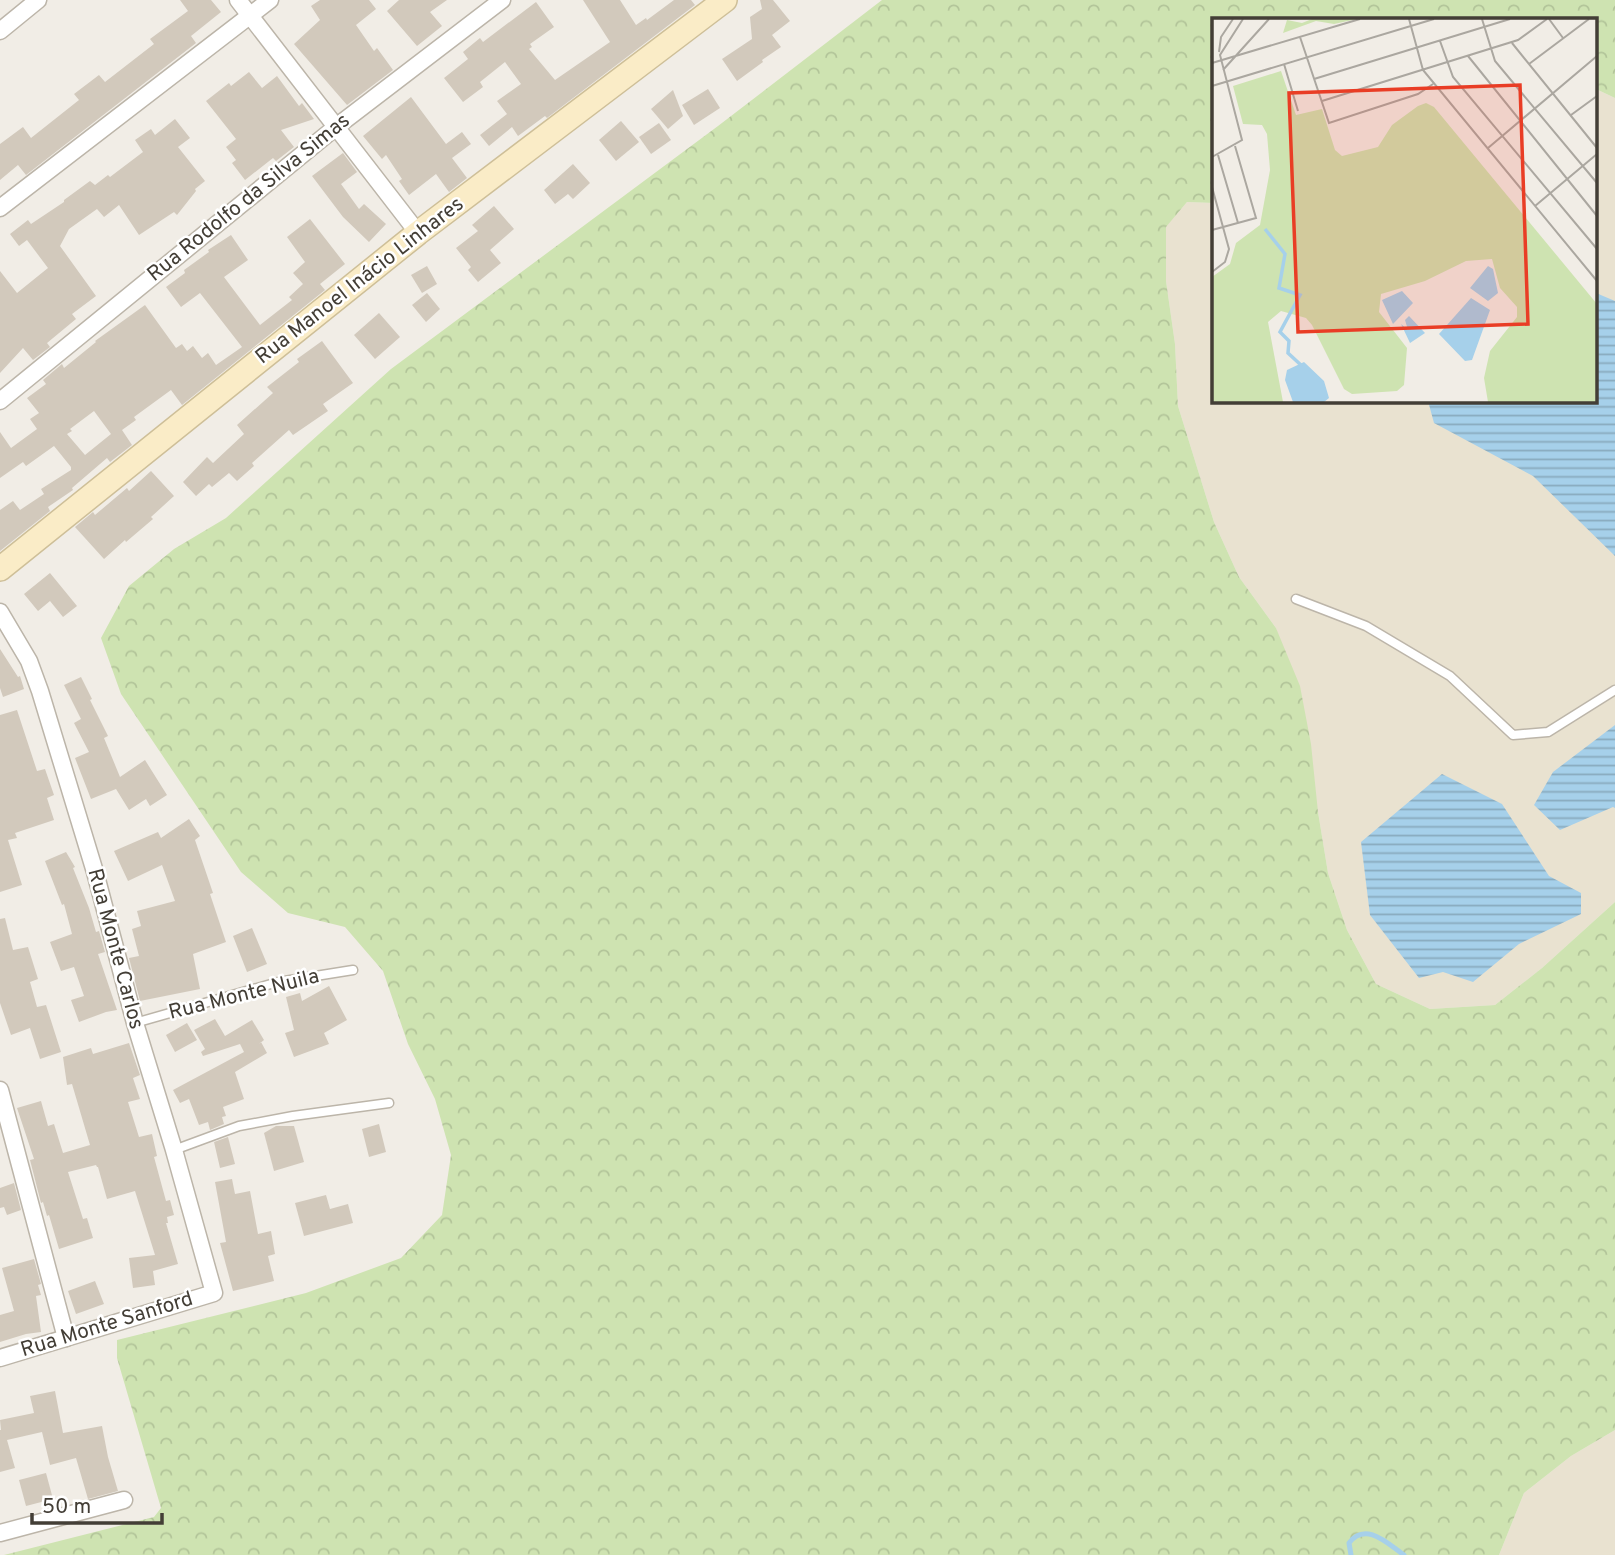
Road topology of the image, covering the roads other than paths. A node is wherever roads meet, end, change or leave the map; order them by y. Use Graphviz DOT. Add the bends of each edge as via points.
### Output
graph roads {
  1 [pos="38,0"];
  2 [pos="238,0"];
  3 [pos="270,0"];
  4 [pos="502,0"];
  5 [pos="725,0"];
  6 [pos="250,15"];
  7 [pos="0,31"];
  8 [pos="336,127"];
  9 [pos="0,208"];
  10 [pos="418,233"];
  11 [pos="0,401"];
  12 [pos="0,569"];
  13 [pos="1296,599"];
  14 [pos="0,612"];
  15 [pos="1615,690"];
  16 [pos="353,970"];
  17 [pos="135,1023"];
  18 [pos="0,1090"];
  19 [pos="389,1103"];
  20 [pos="174,1150"];
  21 [pos="214,1293"];
  22 [pos="66,1338"];
  23 [pos="0,1358"];
  24 [pos="124,1500"];
  25 [pos="0,1533"];
  1 -- 7 [label="street"];
  2 -- 6 [label="street"];
  3 -- 6 [label="street"];
  4 -- 8 [label="street, Rua Rodolfo da Silva Simas"];
  5 -- 10 [label="main road, Rua Manoel Inácio Linhares"];
  6 -- 8 [label="street"];
  6 -- 9 [label="street"];
  8 -- 10 [label="street"];
  8 -- 11 [label="street, Rua Rodolfo da Silva Simas"];
  10 -- 12 [label="main road, Rua Manoel Inácio Linhares"];
  13 -- 15 [label="lane" via="1366,626 1450,676 1513,735 1548,732"];
  14 -- 17 [label="street, Rua Monte Carlos" via="29,661 40,691"];
  16 -- 17 [label="lane, Rua Monte Nuila" via="278,982"];
  17 -- 20 [label="street, Rua Monte Carlos"];
  18 -- 22 [label="street"];
  19 -- 20 [label="lane" via="239,1126"];
  20 -- 21 [label="street, Rua Monte Carlos"];
  21 -- 22 [label="street, Rua Monte Sanford"];
  22 -- 23 [label="street, Rua Monte Sanford"];
  24 -- 25 [label="street"];
}
